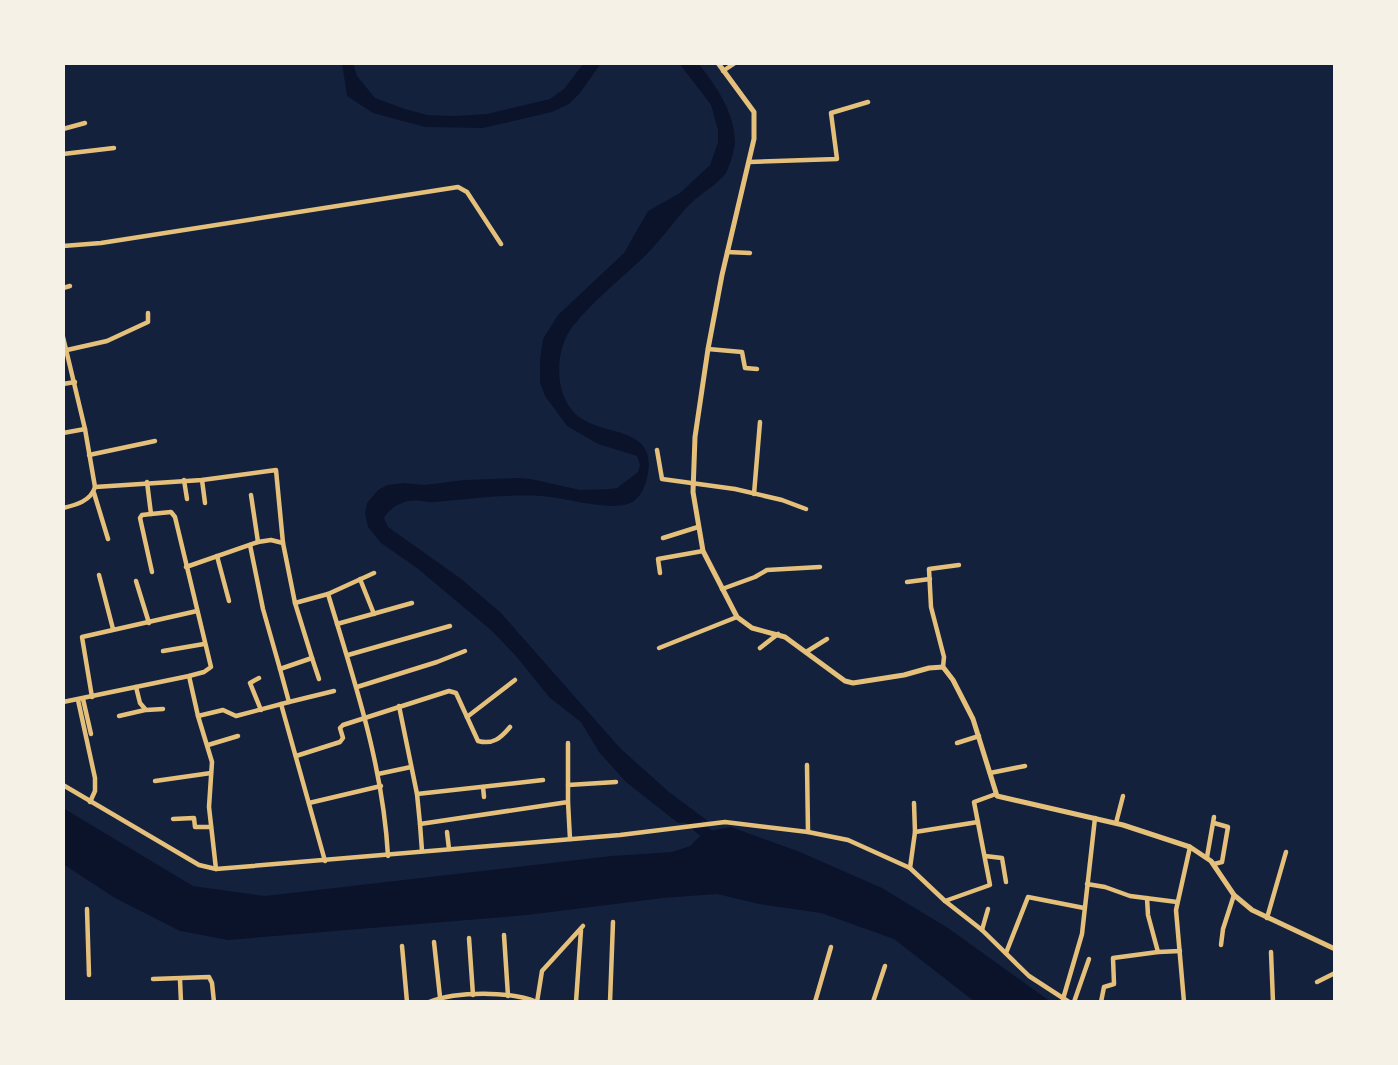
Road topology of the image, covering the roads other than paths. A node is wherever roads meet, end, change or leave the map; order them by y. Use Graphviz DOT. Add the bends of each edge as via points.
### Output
graph roads {
  1 [pos="718,63"];
  2 [pos="735,63"];
  3 [pos="723,71"];
  4 [pos="869,102"];
  5 [pos="85,123"];
  6 [pos="63,129"];
  7 [pos="114,148"];
  8 [pos="63,154"];
  9 [pos="749,162"];
  10 [pos="501,244"];
  11 [pos="63,246"];
  12 [pos="727,252"];
  13 [pos="750,253"];
  14 [pos="70,286"];
  15 [pos="63,288"];
  16 [pos="148,313"];
  17 [pos="63,337"];
  18 [pos="708,349"];
  19 [pos="67,350"];
  20 [pos="757,369"];
  21 [pos="75,382"];
  22 [pos="63,384"];
  23 [pos="760,422"];
  24 [pos="85,429"];
  25 [pos="63,433"];
  26 [pos="155,441"];
  27 [pos="657,450"];
  28 [pos="89,455"];
  29 [pos="184,480"];
  30 [pos="202,480"];
  31 [pos="147,482"];
  32 [pos="694,482"];
  33 [pos="94,489"];
  34 [pos="754,494"];
  35 [pos="251,495"];
  36 [pos="187,499"];
  37 [pos="205,503"];
  38 [pos="63,508"];
  39 [pos="806,509"];
  40 [pos="151,514"];
  41 [pos="698,527"];
  42 [pos="663,538"];
  43 [pos="108,539"];
  44 [pos="258,542"];
  45 [pos="283,543"];
  46 [pos="250,545"];
  47 [pos="703,551"];
  48 [pos="217,556"];
  49 [pos="959,565"];
  50 [pos="187,567"];
  51 [pos="820,567"];
  52 [pos="152,572"];
  53 [pos="374,573"];
  54 [pos="660,573"];
  55 [pos="99,575"];
  56 [pos="360,579"];
  57 [pos="930,579"];
  58 [pos="136,581"];
  59 [pos="907,582"];
  60 [pos="722,589"];
  61 [pos="328,594"];
  62 [pos="229,601"];
  63 [pos="295,603"];
  64 [pos="412,603"];
  65 [pos="197,611"];
  66 [pos="373,614"];
  67 [pos="737,617"];
  68 [pos="149,623"];
  69 [pos="337,624"];
  70 [pos="450,626"];
  71 [pos="113,629"];
  72 [pos="779,633"];
  73 [pos="827,639"];
  74 [pos="204,644"];
  75 [pos="659,648"];
  76 [pos="760,648"];
  77 [pos="465,650"];
  78 [pos="163,651"];
  79 [pos="806,652"];
  80 [pos="348,655"];
  81 [pos="312,658"];
  82 [pos="943,667"];
  83 [pos="280,669"];
  84 [pos="189,676"];
  85 [pos="259,678"];
  86 [pos="319,679"];
  87 [pos="515,680"];
  88 [pos="136,687"];
  89 [pos="357,687"];
  90 [pos="334,691"];
  91 [pos="92,697"];
  92 [pos="81,699"];
  93 [pos="63,702"];
  94 [pos="289,702"];
  95 [pos="281,704"];
  96 [pos="399,706"];
  97 [pos="163,709"];
  98 [pos="146,710"];
  99 [pos="261,710"];
  100 [pos="119,716"];
  101 [pos="198,716"];
  102 [pos="364,717"];
  103 [pos="467,717"];
  104 [pos="510,727"];
  105 [pos="91,734"];
  106 [pos="238,736"];
  107 [pos="979,736"];
  108 [pos="568,743"];
  109 [pos="957,743"];
  110 [pos="208,745"];
  111 [pos="296,756"];
  112 [pos="807,765"];
  113 [pos="1025,766"];
  114 [pos="411,767"];
  115 [pos="211,773"];
  116 [pos="990,773"];
  117 [pos="378,774"];
  118 [pos="543,780"];
  119 [pos="155,782"];
  120 [pos="616,782"];
  121 [pos="63,785"];
  122 [pos="568,785"];
  123 [pos="381,786"];
  124 [pos="483,786"];
  125 [pos="416,794"];
  126 [pos="996,794"];
  127 [pos="1124,796"];
  128 [pos="484,797"];
  129 [pos="90,802"];
  130 [pos="568,802"];
  131 [pos="309,803"];
  132 [pos="914,803"];
  133 [pos="1095,818"];
  134 [pos="173,819"];
  135 [pos="978,822"];
  136 [pos="1116,823"];
  137 [pos="420,824"];
  138 [pos="211,827"];
  139 [pos="447,832"];
  140 [pos="808,832"];
  141 [pos="915,832"];
  142 [pos="570,839"];
  143 [pos="1190,847"];
  144 [pos="449,849"];
  145 [pos="422,851"];
  146 [pos="1286,852"];
  147 [pos="388,856"];
  148 [pos="985,856"];
  149 [pos="1207,857"];
  150 [pos="325,861"];
  151 [pos="1214,864"];
  152 [pos="910,868"];
  153 [pos="216,869"];
  154 [pos="1006,882"];
  155 [pos="1087,884"];
  156 [pos="1234,895"];
  157 [pos="1147,898"];
  158 [pos="945,901"];
  159 [pos="1177,902"];
  160 [pos="1084,908"];
  161 [pos="87,909"];
  162 [pos="988,909"];
  163 [pos="1267,918"];
  164 [pos="613,922"];
  165 [pos="982,930"];
  166 [pos="504,935"];
  167 [pos="469,938"];
  168 [pos="434,942"];
  169 [pos="1221,945"];
  170 [pos="402,946"];
  171 [pos="831,947"];
  172 [pos="1335,949"];
  173 [pos="1180,951"];
  174 [pos="1158,952"];
  175 [pos="1271,952"];
  176 [pos="1006,953"];
  177 [pos="1089,959"];
  178 [pos="885,966"];
  179 [pos="1335,973"];
  180 [pos="89,975"];
  181 [pos="153,979"];
  182 [pos="180,980"];
  183 [pos="1317,982"];
  184 [pos="473,995"];
  185 [pos="508,996"];
  186 [pos="440,998"];
  187 [pos="451,999"];
  188 [pos="1069,1001"];
  189 [pos="181,1002"];
  190 [pos="214,1002"];
  191 [pos="407,1002"];
  192 [pos="429,1002"];
  193 [pos="537,1002"];
  194 [pos="576,1002"];
  195 [pos="610,1002"];
  196 [pos="815,1002"];
  197 [pos="873,1002"];
  198 [pos="1101,1002"];
  199 [pos="1184,1002"];
  200 [pos="1273,1002"];
  1 -- 3 [label="street"];
  2 -- 3 [label="street"];
  3 -- 9 [label="street" via="754,112"];
  4 -- 9 [label="street" via="831,113 837,159"];
  5 -- 6 [label="street"];
  7 -- 8 [label="street"];
  9 -- 12 [label="street"];
  10 -- 11 [label="street" via="467,192 458,187"];
  12 -- 13 [label="street"];
  12 -- 18 [label="street"];
  14 -- 15 [label="street"];
  16 -- 19 [label="street" via="148,322 123,336"];
  17 -- 19 [label="street"];
  18 -- 20 [label="street" via="742,352 744,368"];
  18 -- 32 [label="street" via="695,437"];
  19 -- 21 [label="street"];
  21 -- 22 [label="street"];
  21 -- 24 [label="street"];
  23 -- 34 [label="street"];
  24 -- 25 [label="street"];
  24 -- 28 [label="street"];
  26 -- 28 [label="street"];
  27 -- 32 [label="street" via="662,479"];
  28 -- 33 [label="street"];
  29 -- 30 [label="street"];
  29 -- 31 [label="street"];
  29 -- 36 [label="street"];
  30 -- 37 [label="street"];
  30 -- 45 [label="street" via="276,470"];
  31 -- 33 [label="street"];
  31 -- 40 [label="street"];
  32 -- 34 [label="street"];
  32 -- 41 [label="street"];
  33 -- 38 [label="street" via="82,502"];
  33 -- 43 [label="street"];
  34 -- 39 [label="street"];
  35 -- 44 [label="street"];
  40 -- 50 [label="street" via="173,514"];
  40 -- 52 [label="street" via="140,518"];
  41 -- 42 [label="street"];
  41 -- 47 [label="street"];
  44 -- 45 [label="street"];
  44 -- 46 [label="street"];
  45 -- 63 [label="street"];
  46 -- 48 [label="street"];
  46 -- 83 [label="street"];
  47 -- 54 [label="street" via="658,559"];
  47 -- 60 [label="street"];
  48 -- 50 [label="street"];
  48 -- 62 [label="street"];
  49 -- 57 [label="street" via="930,568"];
  50 -- 65 [label="street"];
  51 -- 60 [label="street" via="767,570"];
  53 -- 56 [label="street"];
  55 -- 71 [label="street"];
  56 -- 61 [label="street"];
  56 -- 66 [label="street"];
  57 -- 59 [label="street"];
  57 -- 82 [label="street"];
  58 -- 68 [label="street"];
  60 -- 67 [label="street"];
  61 -- 63 [label="street"];
  61 -- 69 [label="street"];
  63 -- 81 [label="street"];
  64 -- 66 [label="street"];
  65 -- 68 [label="street"];
  65 -- 74 [label="street"];
  66 -- 69 [label="street"];
  67 -- 72 [label="street" via="756,629"];
  67 -- 75 [label="street"];
  68 -- 71 [label="street"];
  69 -- 80 [label="street"];
  70 -- 80 [label="street"];
  71 -- 91 [label="street" via="81,638"];
  72 -- 76 [label="street"];
  72 -- 79 [label="street"];
  73 -- 79 [label="street"];
  74 -- 78 [label="street"];
  74 -- 84 [label="street" via="211,667"];
  77 -- 89 [label="street"];
  79 -- 82 [label="street" via="849,683"];
  80 -- 89 [label="street"];
  81 -- 83 [label="street"];
  81 -- 86 [label="street"];
  82 -- 107 [label="street"];
  83 -- 94 [label="street"];
  84 -- 88 [label="street"];
  84 -- 101 [label="street"];
  85 -- 99 [label="street" via="250,683"];
  87 -- 103 [label="street"];
  88 -- 91 [label="street"];
  88 -- 98 [label="street"];
  89 -- 102 [label="street"];
  90 -- 94 [label="street"];
  91 -- 92 [label="street"];
  92 -- 93 [label="street"];
  92 -- 105 [label="street"];
  92 -- 129 [label="street" via="95,778"];
  94 -- 95 [label="street"];
  95 -- 99 [label="street"];
  95 -- 111 [label="street"];
  96 -- 102 [label="street"];
  96 -- 103 [label="street" via="453,691"];
  96 -- 114 [label="street"];
  97 -- 98 [label="street"];
  98 -- 100 [label="street"];
  99 -- 101 [label="street" via="236,716 223,710"];
  101 -- 110 [label="street"];
  102 -- 111 [label="street" via="341,726 340,742"];
  102 -- 117 [label="street"];
  103 -- 104 [label="street" via="481,743 501,738"];
  106 -- 110 [label="street"];
  107 -- 109 [label="street"];
  107 -- 116 [label="street"];
  108 -- 122 [label="street"];
  110 -- 115 [label="street"];
  111 -- 131 [label="street"];
  112 -- 140 [label="street"];
  113 -- 116 [label="street"];
  114 -- 117 [label="street"];
  114 -- 125 [label="street"];
  115 -- 119 [label="street"];
  115 -- 138 [label="street"];
  116 -- 126 [label="street"];
  117 -- 123 [label="street"];
  118 -- 124 [label="street"];
  120 -- 122 [label="street"];
  121 -- 129 [label="street"];
  122 -- 130 [label="street"];
  123 -- 131 [label="street"];
  123 -- 147 [label="street"];
  124 -- 125 [label="street"];
  124 -- 128 [label="street"];
  125 -- 137 [label="street"];
  126 -- 133 [label="street"];
  126 -- 135 [label="street" via="974,802"];
  127 -- 136 [label="street"];
  129 -- 153 [label="street" via="199,865"];
  130 -- 137 [label="street"];
  130 -- 142 [label="street"];
  131 -- 150 [label="street"];
  132 -- 141 [label="street"];
  133 -- 136 [label="street"];
  133 -- 155 [label="street"];
  134 -- 138 [label="street" via="194,818 195,827"];
  135 -- 141 [label="street"];
  135 -- 148 [label="street"];
  136 -- 143 [label="street"];
  137 -- 145 [label="street"];
  138 -- 153 [label="street"];
  139 -- 144 [label="street"];
  140 -- 142 [label="street" via="720,823"];
  140 -- 152 [label="street" via="848,840"];
  141 -- 152 [label="street"];
  142 -- 144 [label="street"];
  143 -- 149 [label="street"];
  143 -- 159 [label="street"];
  144 -- 145 [label="street"];
  145 -- 147 [label="street"];
  146 -- 163 [label="street"];
  147 -- 150 [label="street"];
  148 -- 154 [label="street" via="1002,858"];
  148 -- 158 [label="street" via="990,885"];
  149 -- 151 [label="street"];
  149 -- 151 [label="street" via="1214,820 1227,827 1222,862"];
  150 -- 153 [label="street"];
  151 -- 156 [label="street"];
  152 -- 158 [label="street"];
  155 -- 157 [label="street"];
  155 -- 160 [label="street"];
  156 -- 163 [label="street"];
  156 -- 169 [label="street"];
  157 -- 159 [label="street"];
  157 -- 174 [label="street"];
  158 -- 165 [label="street"];
  159 -- 173 [label="street"];
  160 -- 176 [label="street" via="1029,896"];
  160 -- 188 [label="street"];
  161 -- 180 [label="street"];
  162 -- 165 [label="street"];
  163 -- 172 [label="street"];
  164 -- 195 [label="street"];
  165 -- 176 [label="street"];
  166 -- 185 [label="street"];
  167 -- 184 [label="street"];
  168 -- 186 [label="street"];
  170 -- 191 [label="street"];
  171 -- 196 [label="street"];
  173 -- 174 [label="street"];
  173 -- 199 [label="street"];
  174 -- 198 [label="street" via="1112,958 1114,984 1103,988"];
  175 -- 200 [label="street"];
  176 -- 188 [label="street" via="1039,984"];
  177 -- 188 [label="street"];
  178 -- 197 [label="street"];
  179 -- 183 [label="street"];
  181 -- 182 [label="street"];
  182 -- 189 [label="street"];
  182 -- 190 [label="street" via="210,978"];
  184 -- 185 [label="street"];
  184 -- 187 [label="street"];
  185 -- 193 [label="street"];
  186 -- 187 [label="street"];
  186 -- 192 [label="street"];
  193 -- 194 [label="street" via="542,971 582,927"];
}
